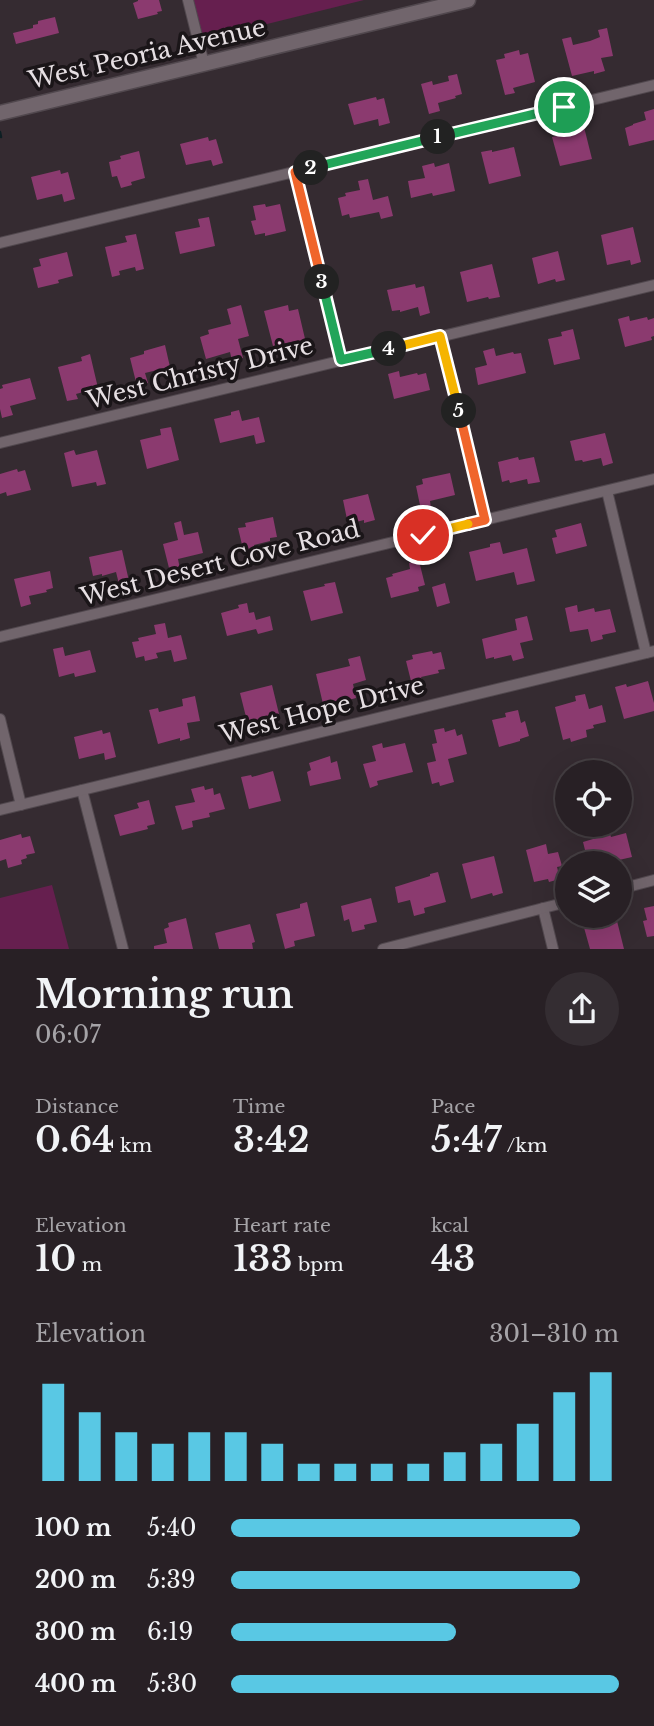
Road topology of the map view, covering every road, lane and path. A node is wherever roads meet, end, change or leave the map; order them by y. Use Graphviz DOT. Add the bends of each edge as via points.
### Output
graph roads {
  1 [pos="188,0"];
  2 [pos="468,0"];
  3 [pos="204,64"];
  4 [pos="654,85"];
  5 [pos="0,113"];
  6 [pos="295,172"];
  7 [pos="0,243"];
  8 [pos="654,285"];
  9 [pos="440,336"];
  10 [pos="341,360"];
  11 [pos="0,443"];
  12 [pos="654,479"];
  13 [pos="607,491"];
  14 [pos="485,520"];
  15 [pos="0,637"];
  16 [pos="650,652"];
  17 [pos="0,719"];
  18 [pos="82,790"];
  19 [pos="21,805"];
  20 [pos="0,810"];
  21 [pos="654,880"];
  22 [pos="632,886"];
  23 [pos="555,905"];
  24 [pos="543,908"];
  25 [pos="122,949"];
  26 [pos="383,949"];
  27 [pos="553,949"];
  1 -- 3 [label="street"];
  2 -- 3 [label="main road, West Peoria Avenue"];
  3 -- 5 [label="main road, West Peoria Avenue"];
  4 -- 6 [label="street"];
  6 -- 7 [label="street"];
  6 -- 10 [label="street"];
  8 -- 9 [label="street, West Christy Drive"];
  9 -- 10 [label="street, West Christy Drive"];
  9 -- 14 [label="street"];
  10 -- 11 [label="street, West Christy Drive"];
  12 -- 13 [label="street, West Desert Cove Road"];
  13 -- 14 [label="street, West Desert Cove Road"];
  13 -- 16 [label="street"];
  14 -- 15 [label="street, West Desert Cove Road"];
  16 -- 18 [label="street, West Hope Drive"];
  17 -- 19 [label="street"];
  18 -- 19 [label="street, West Hope Drive"];
  18 -- 25 [label="street"];
  19 -- 20 [label="street, West Hope Drive"];
  21 -- 22 [label="street"];
  23 -- 24 [label="street"];
  24 -- 26 [label="street"];
  24 -- 27 [label="street"];
}
